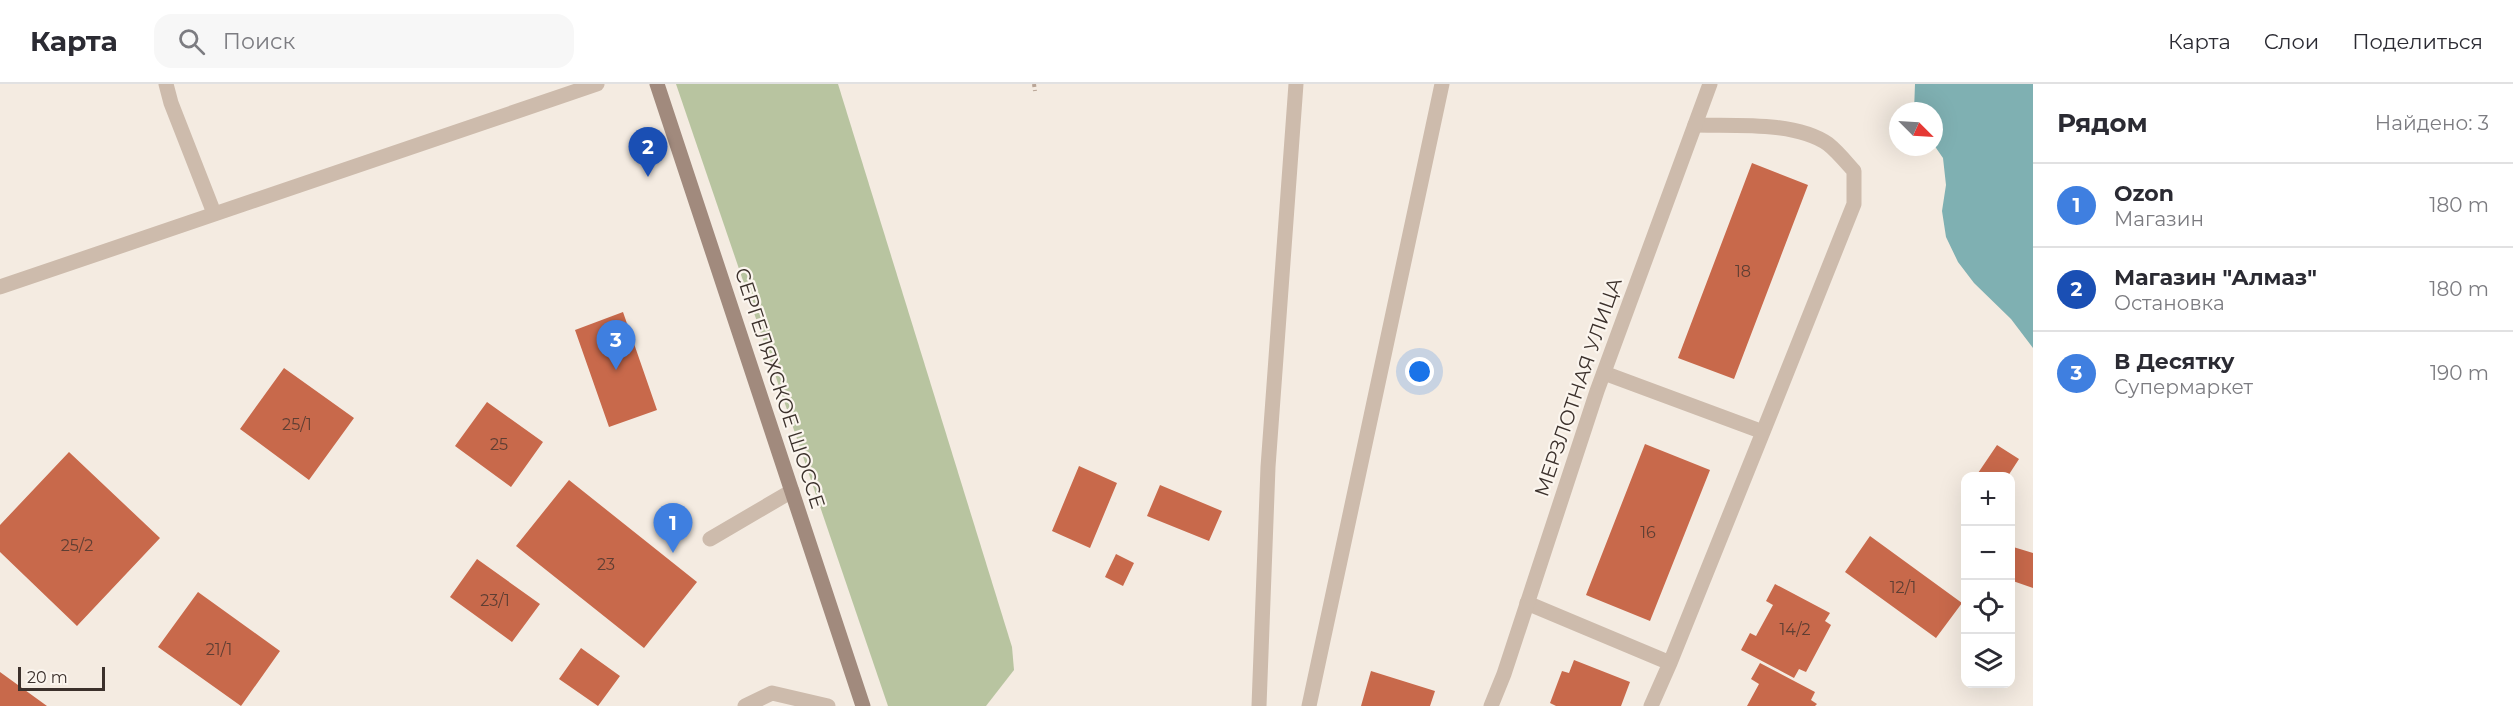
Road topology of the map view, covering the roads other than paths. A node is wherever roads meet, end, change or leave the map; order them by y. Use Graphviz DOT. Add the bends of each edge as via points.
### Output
graph roads {
  1 [pos="166,84"];
  2 [pos="597,84"];
  3 [pos="657,84"];
  4 [pos="1296,84"];
  5 [pos="1442,84"];
  6 [pos="1710,84"];
  7 [pos="1695,125"];
  8 [pos="214,213"];
  9 [pos="0,287"];
  10 [pos="1604,373"];
  11 [pos="1763,432"];
  12 [pos="792,492"];
  13 [pos="710,539"];
  14 [pos="1527,603"];
  15 [pos="1670,663"];
  16 [pos="745,706"];
  17 [pos="828,706"];
  18 [pos="863,706"];
  19 [pos="1259,706"];
  20 [pos="1309,706"];
  21 [pos="1491,706"];
  22 [pos="1651,706"];
  1 -- 8 [label="street"];
  2 -- 8 [label="street"];
  3 -- 12 [label="main road, СЕРГЕЛЯХСКОЕ ШОССЕ"];
  4 -- 19 [label="street" via="1268,466"];
  5 -- 20 [label="street"];
  6 -- 7 [label="street, МЕРЗЛОТНАЯ УЛИЦА"];
  7 -- 10 [label="street, МЕРЗЛОТНАЯ УЛИЦА"];
  7 -- 11 [label="street" via="1795,131 1827,144 1854,171 1854,204"];
  8 -- 9 [label="street"];
  10 -- 11 [label="street"];
  10 -- 14 [label="street, МЕРЗЛОТНАЯ УЛИЦА"];
  11 -- 15 [label="street"];
  12 -- 13 [label="street"];
  12 -- 18 [label="main road, СЕРГЕЛЯХСКОЕ ШОССЕ"];
  14 -- 15 [label="street"];
  14 -- 21 [label="street, МЕРЗЛОТНАЯ УЛИЦА"];
  15 -- 22 [label="street"];
  16 -- 17 [label="street" via="772,693"];
}
